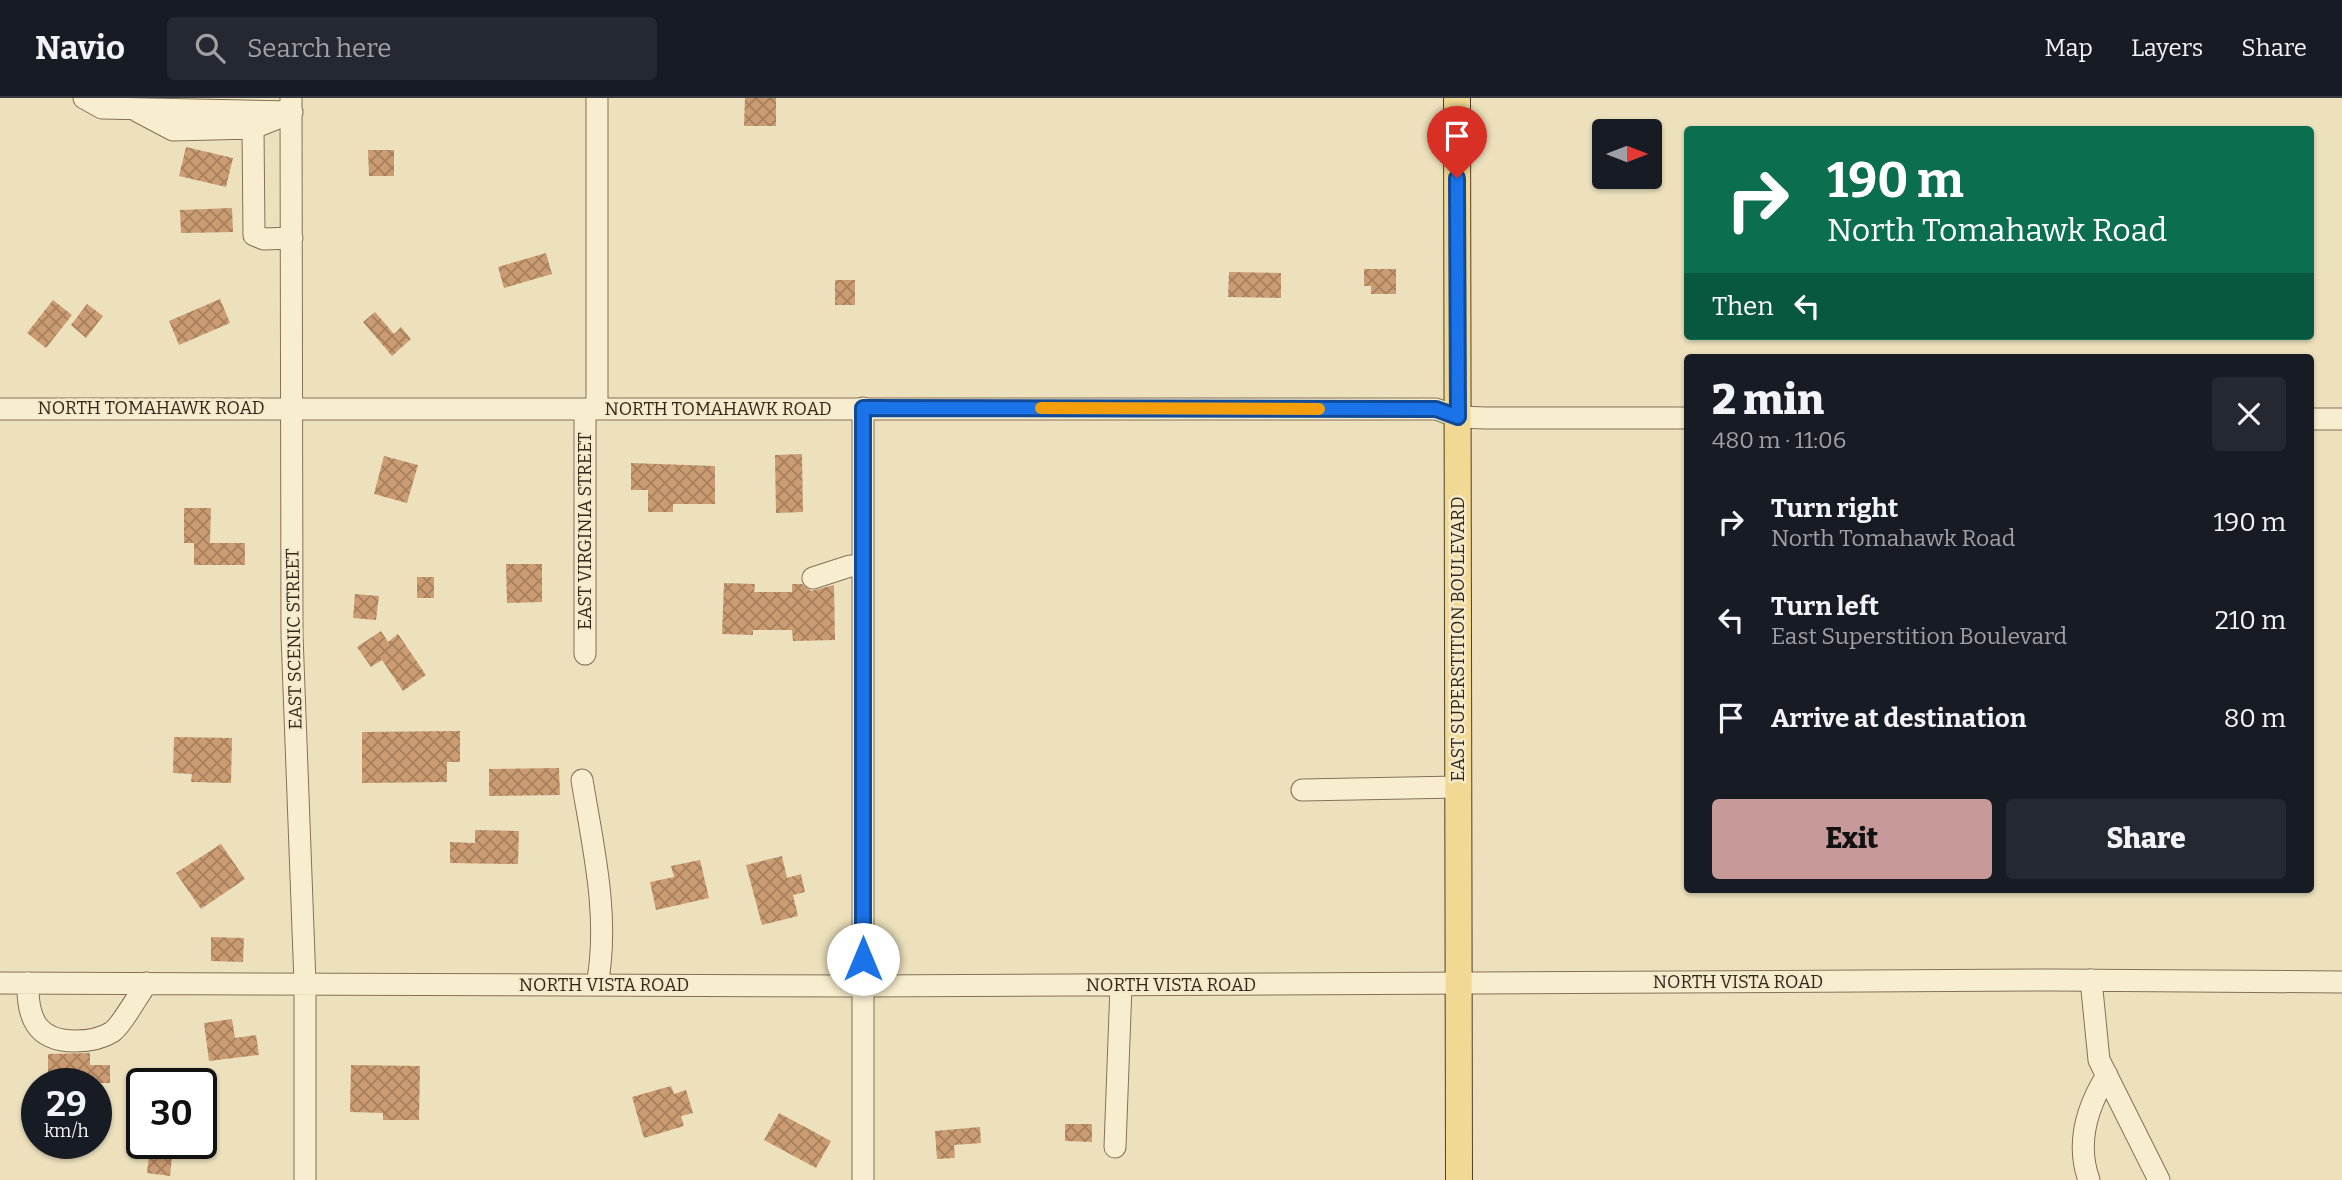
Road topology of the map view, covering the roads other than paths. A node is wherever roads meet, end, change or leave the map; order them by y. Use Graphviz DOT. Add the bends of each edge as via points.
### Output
graph roads {
  1 [pos="84,98"];
  2 [pos="597,98"];
  3 [pos="1457,98"];
  4 [pos="292,105"];
  5 [pos="134,109"];
  6 [pos="253,128"];
  7 [pos="292,238"];
  8 [pos="0,408"];
  9 [pos="292,408"];
  10 [pos="863,408"];
  11 [pos="591,409"];
  12 [pos="1458,417"];
  13 [pos="1684,418"];
  14 [pos="2314,419"];
  15 [pos="2342,419"];
  16 [pos="863,566"];
  17 [pos="813,578"];
  18 [pos="586,654"];
  19 [pos="582,780"];
  20 [pos="1458,787"];
  21 [pos="1302,790"];
  22 [pos="2091,980"];
  23 [pos="2342,982"];
  24 [pos="0,983"];
  25 [pos="28,983"];
  26 [pos="147,983"];
  27 [pos="305,983"];
  28 [pos="1459,984"];
  29 [pos="597,985"];
  30 [pos="863,986"];
  31 [pos="1121,986"];
  32 [pos="2107,1075"];
  33 [pos="1115,1147"];
  34 [pos="305,1180"];
  35 [pos="863,1180"];
  36 [pos="1459,1180"];
  37 [pos="2089,1180"];
  38 [pos="2160,1180"];
  1 -- 5 [label="street" via="102,108"];
  2 -- 11 [label="street, EAST VIRGINIA STREET"];
  3 -- 12 [label="main road, EAST SUPERSTITION BOULEVARD"];
  4 -- 5 [label="street"];
  4 -- 6 [label="street"];
  4 -- 7 [label="street, EAST SCENIC STREET"];
  5 -- 6 [label="street" via="173,130"];
  6 -- 7 [label="street" via="254,235"];
  7 -- 9 [label="street, EAST SCENIC STREET"];
  8 -- 9 [label="street, NORTH TOMAHAWK ROAD"];
  9 -- 11 [label="street, NORTH TOMAHAWK ROAD"];
  9 -- 27 [label="street, EAST SCENIC STREET" via="292,635"];
  10 -- 11 [label="street, NORTH TOMAHAWK ROAD"];
  10 -- 12 [label="street, NORTH TOMAHAWK ROAD" via="1436,409"];
  10 -- 16 [label="street"];
  11 -- 18 [label="street, EAST VIRGINIA STREET"];
  12 -- 13 [label="street, NORTH TOMAHAWK ROAD"];
  12 -- 20 [label="main road, EAST SUPERSTITION BOULEVARD"];
  14 -- 15 [label="street"];
  16 -- 17 [label="street"];
  16 -- 30 [label="street"];
  19 -- 29 [label="street" via="599,880 603,957"];
  20 -- 21 [label="street"];
  20 -- 28 [label="main road, EAST SUPERSTITION BOULEVARD"];
  22 -- 23 [label="street, NORTH VISTA ROAD"];
  22 -- 28 [label="street, NORTH VISTA ROAD"];
  22 -- 32 [label="street" via="2099,1060"];
  24 -- 25 [label="street, NORTH VISTA ROAD"];
  25 -- 26 [label="street, NORTH VISTA ROAD"];
  25 -- 26 [label="street" via="27,1007 40,1030 56,1041 88,1041 113,1031"];
  26 -- 27 [label="street, NORTH VISTA ROAD"];
  27 -- 29 [label="street, NORTH VISTA ROAD"];
  27 -- 34 [label="street, EAST SCENIC STREET"];
  28 -- 31 [label="street, NORTH VISTA ROAD"];
  28 -- 36 [label="main road, EAST SUPERSTITION BOULEVARD"];
  29 -- 30 [label="street, NORTH VISTA ROAD"];
  30 -- 31 [label="street, NORTH VISTA ROAD"];
  30 -- 35 [label="street"];
  31 -- 33 [label="street"];
  32 -- 37 [label="street" via="2094,1096 2084,1135 2082,1158"];
  32 -- 38 [label="street"];
}
